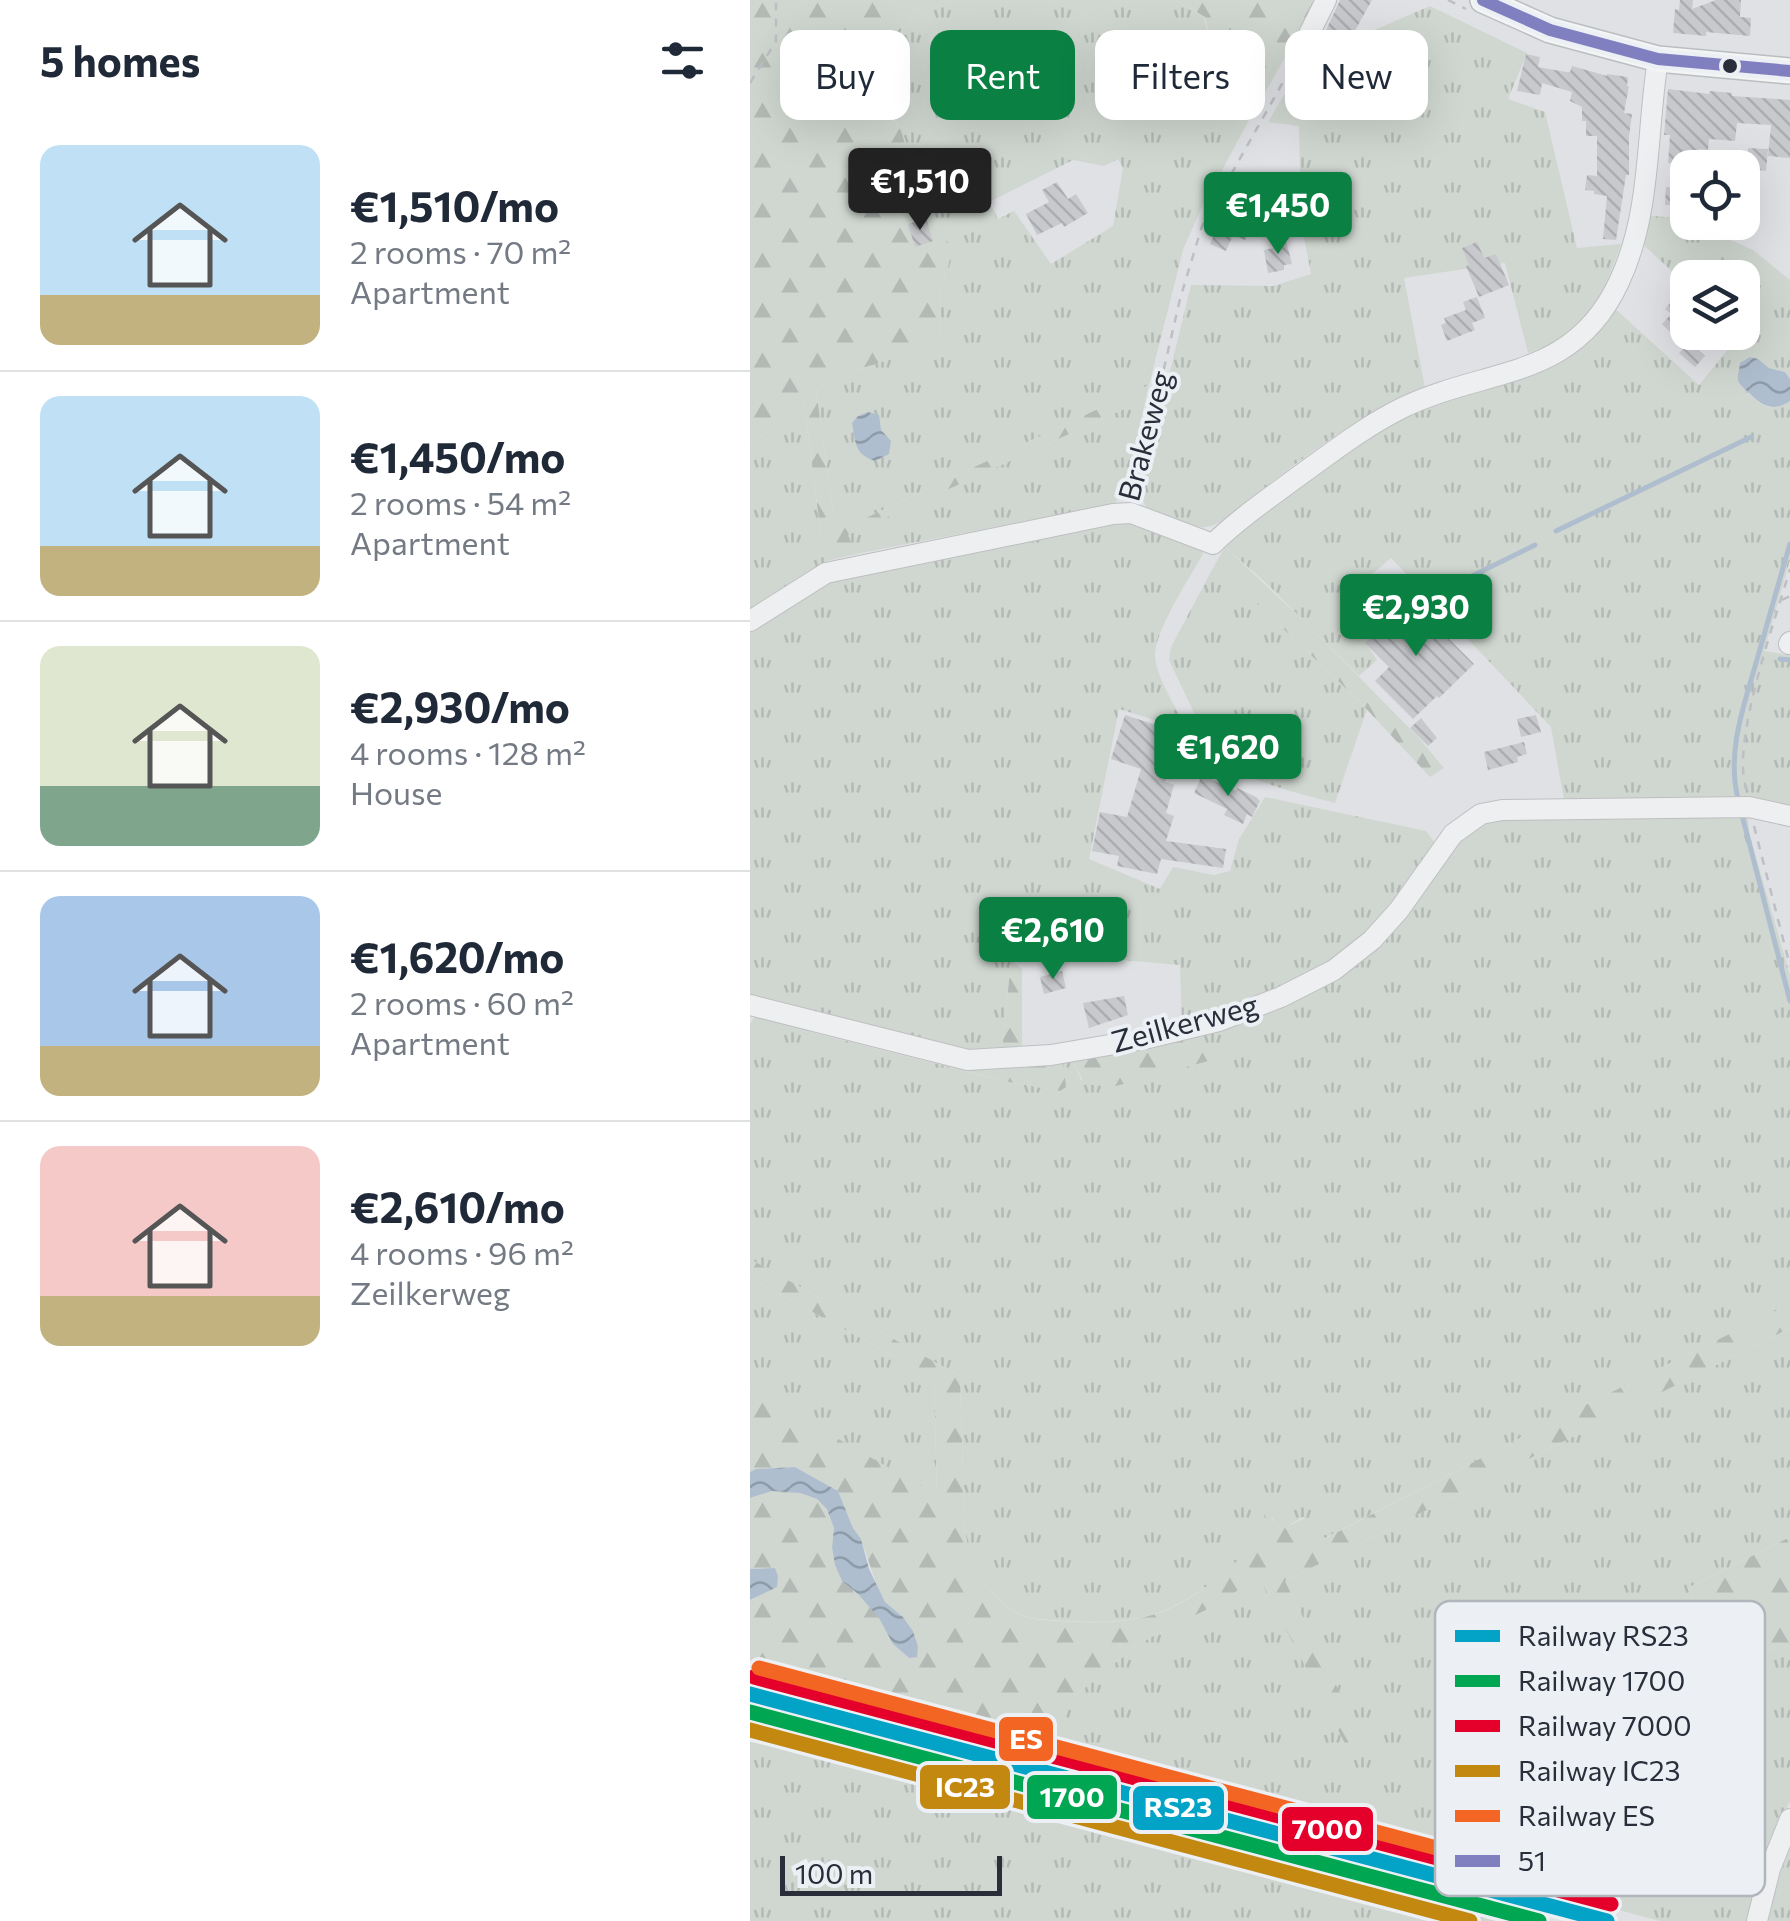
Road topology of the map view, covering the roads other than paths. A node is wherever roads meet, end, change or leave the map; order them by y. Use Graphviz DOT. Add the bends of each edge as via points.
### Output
graph roads {
  1 [pos="1326,0"];
  2 [pos="1483,0"];
  3 [pos="1311,30"];
  4 [pos="1658,58"];
  5 [pos="1790,72"];
  6 [pos="750,621"];
  7 [pos="1790,816"];
  8 [pos="750,1005"];
  9 [pos="1790,1818"];
  10 [pos="1765,1888"];
  11 [pos="1763,1896"];
  12 [pos="1756,1921"];
  1 -- 3 [label="street"];
  2 -- 4 [label="main road" via="1550,30"];
  4 -- 5 [label="main road"];
  4 -- 6 [label="street, Brakeweg" via="1635,239 1616,289 1590,329 1562,350 1375,423 1213,544 1131,512 1094,518 826,573"];
  7 -- 8 [label="street, Zeilkerweg" via="1747,808 1481,814 1453,834 1372,940 1334,970 1219,1021 1144,1040 968,1060"];
  9 -- 10 [label="street"];
  11 -- 12 [label="street"];
}
